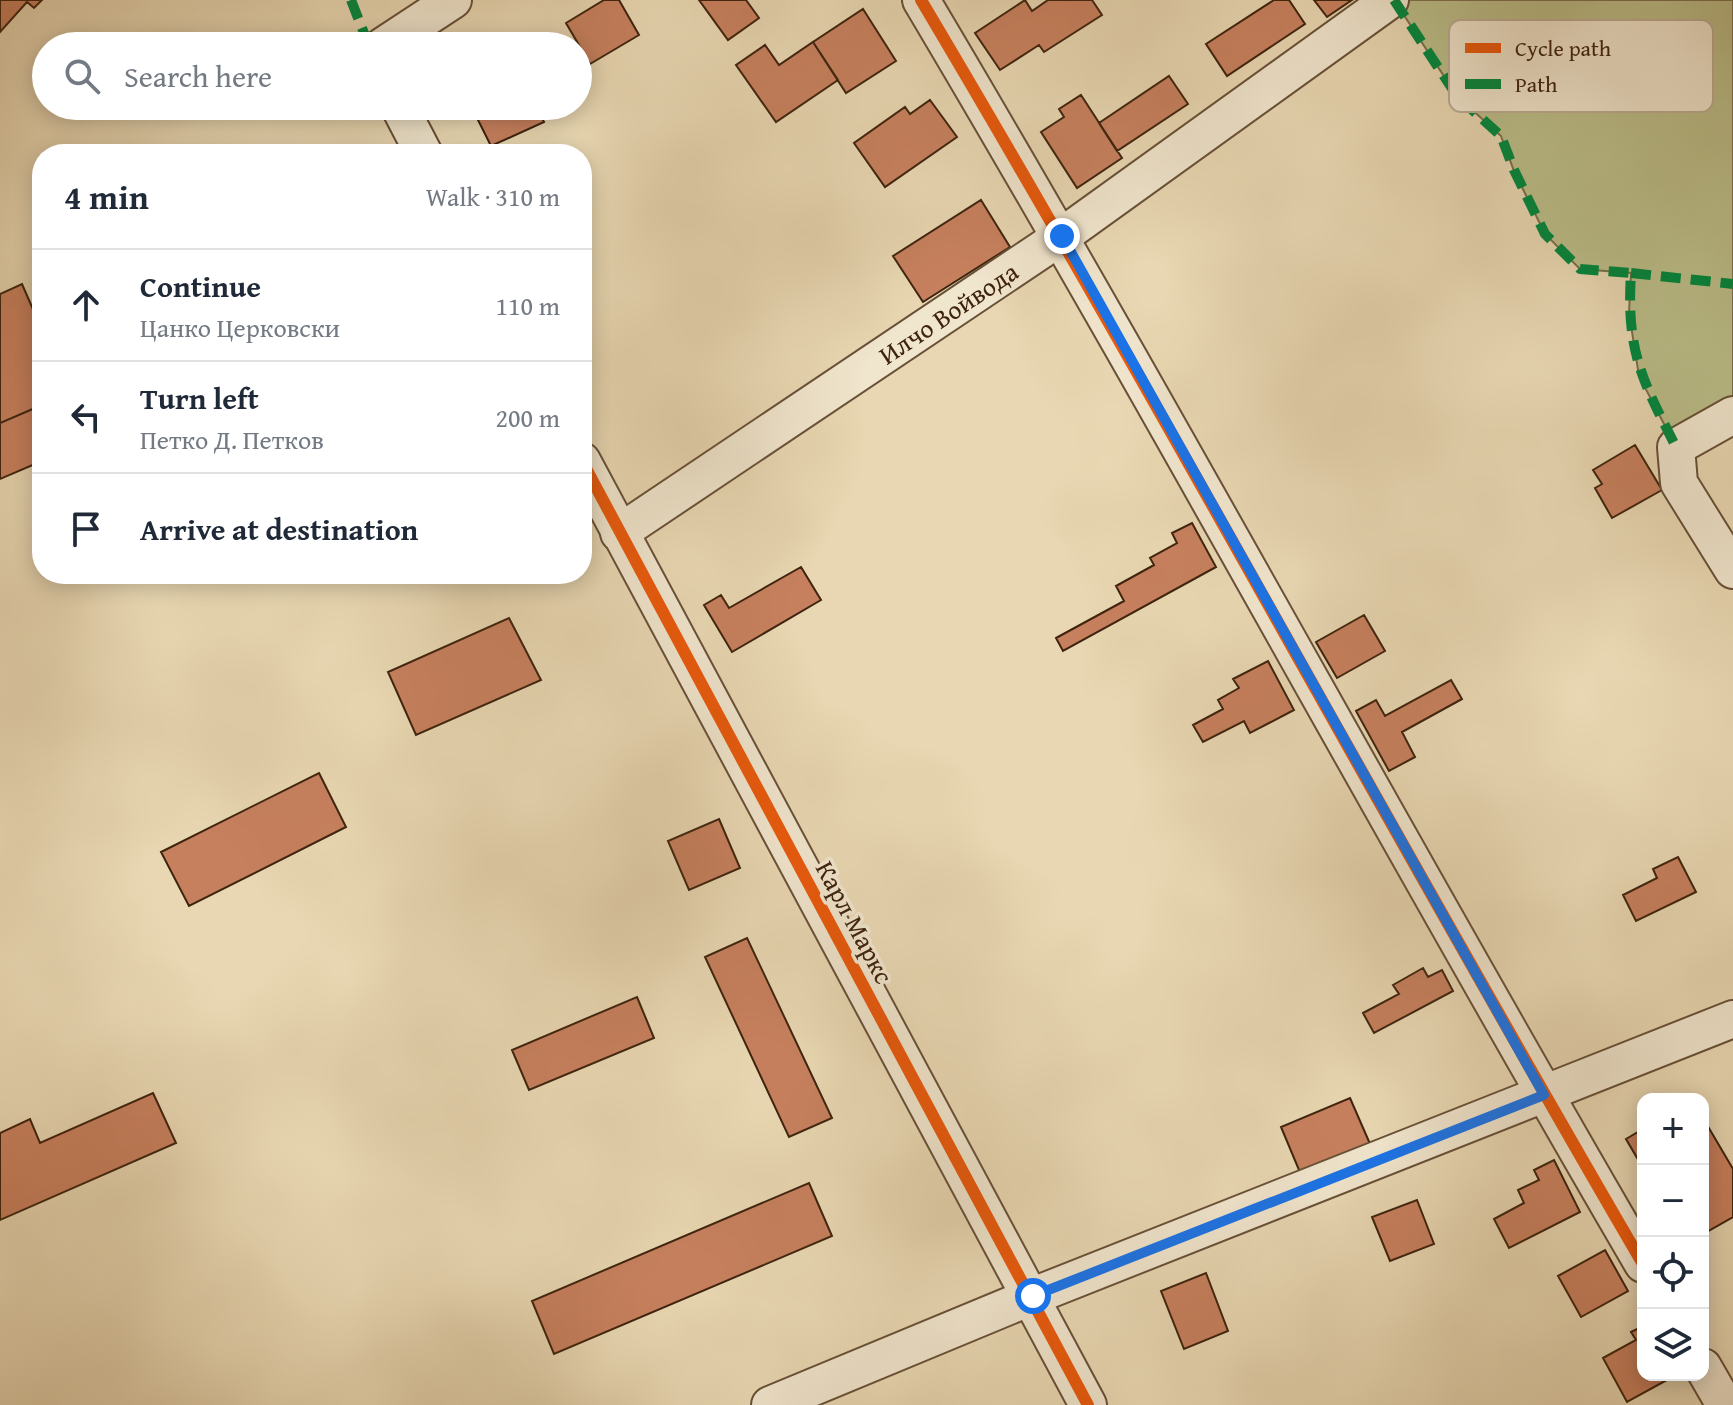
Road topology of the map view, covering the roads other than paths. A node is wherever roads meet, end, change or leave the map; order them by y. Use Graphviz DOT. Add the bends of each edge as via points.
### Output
graph roads {
  1 [pos="453,0"];
  2 [pos="921,0"];
  3 [pos="1390,0"];
  4 [pos="404,32"];
  5 [pos="406,120"];
  6 [pos="419,144"];
  7 [pos="1062,236"];
  8 [pos="1733,415"];
  9 [pos="592,480"];
  10 [pos="619,533"];
  11 [pos="1733,570"];
  12 [pos="1733,1019"];
  13 [pos="1544,1095"];
  14 [pos="1637,1254"];
  15 [pos="1033,1296"];
  16 [pos="1709,1377"];
  17 [pos="770,1405"];
  18 [pos="1088,1405"];
  19 [pos="1725,1405"];
  1 -- 4 [label="street"];
  2 -- 7 [label="street"];
  3 -- 7 [label="street, Илчо Войвода"];
  5 -- 6 [label="street"];
  7 -- 10 [label="street, Илчо Войвода"];
  7 -- 13 [label="street"];
  8 -- 11 [label="street" via="1676,447 1679,483"];
  9 -- 10 [label="street, Карл Маркс"];
  10 -- 15 [label="street, Карл Маркс"];
  12 -- 13 [label="street"];
  13 -- 14 [label="street"];
  13 -- 15 [label="street"];
  15 -- 17 [label="street"];
  15 -- 18 [label="street, Карл Маркс"];
  16 -- 19 [label="street"];
}
